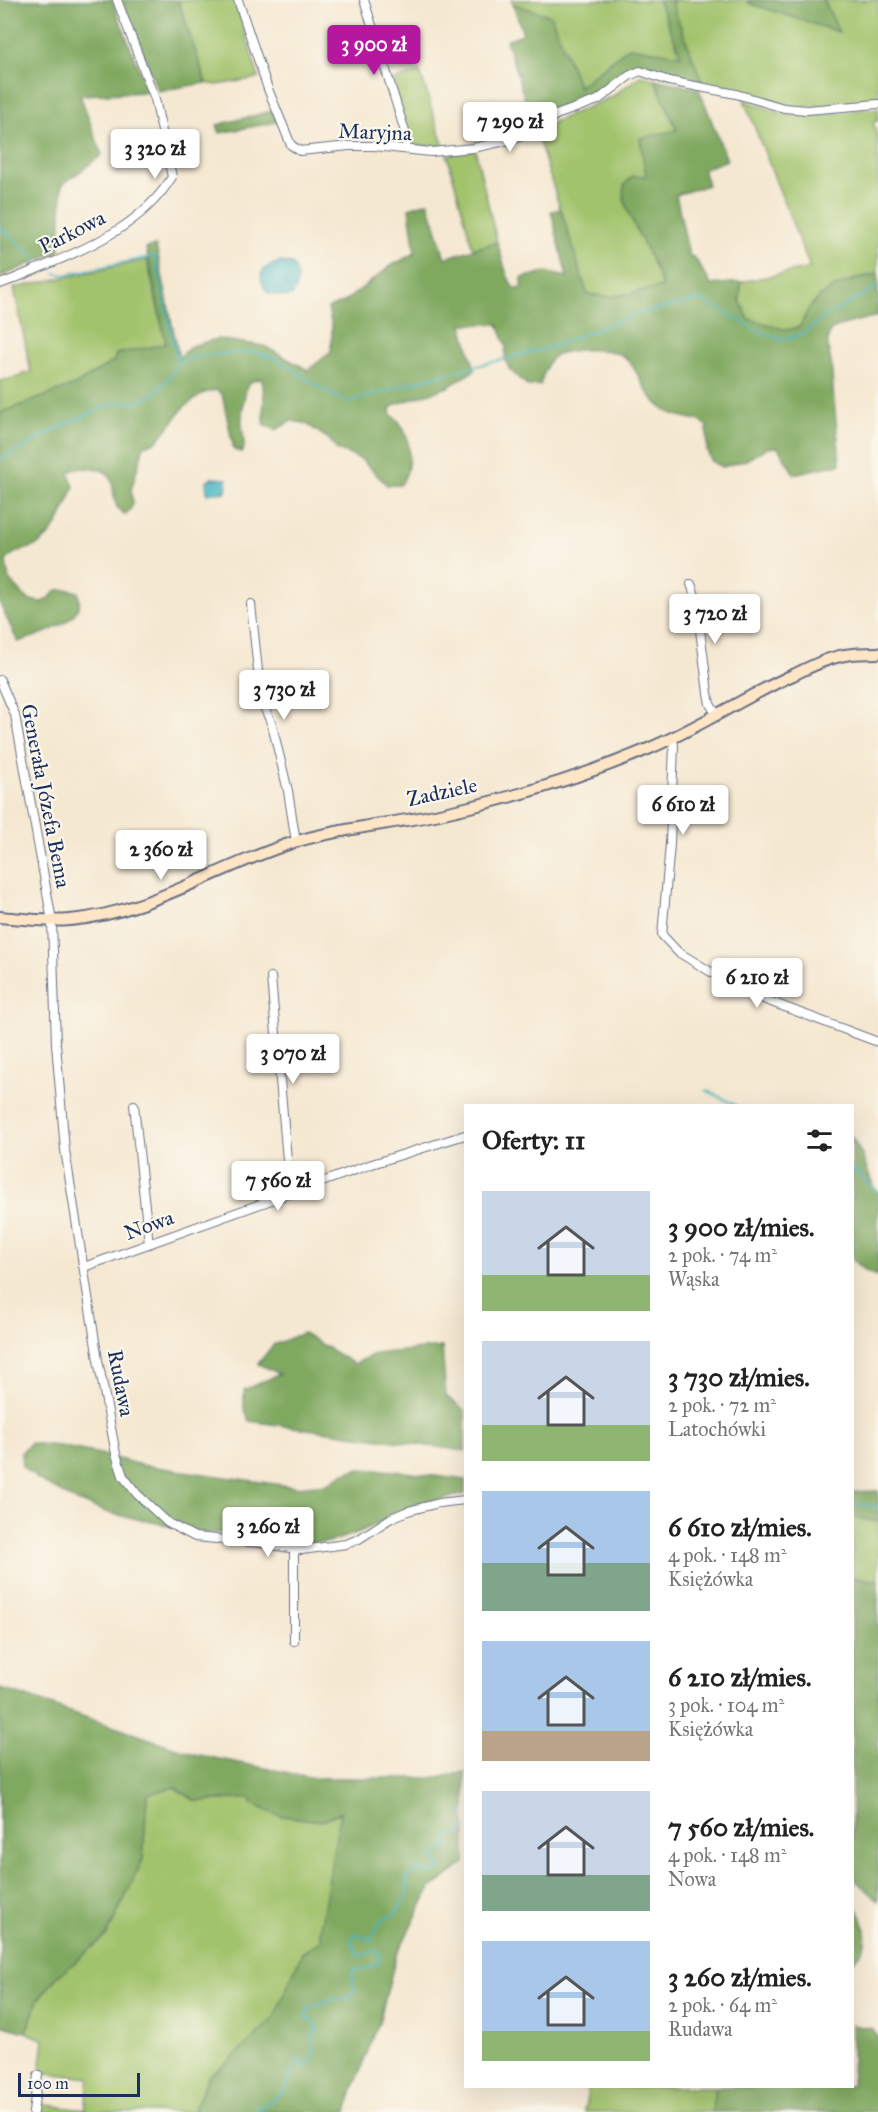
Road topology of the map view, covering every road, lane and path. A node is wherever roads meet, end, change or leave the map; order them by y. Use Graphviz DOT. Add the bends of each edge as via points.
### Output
graph roads {
  1 [pos="117,0"];
  2 [pos="238,0"];
  3 [pos="364,0"];
  4 [pos="878,104"];
  5 [pos="406,149"];
  6 [pos="0,284"];
  7 [pos="691,584"];
  8 [pos="251,604"];
  9 [pos="878,653"];
  10 [pos="0,680"];
  11 [pos="717,715"];
  12 [pos="673,738"];
  13 [pos="296,842"];
  14 [pos="0,917"];
  15 [pos="52,921"];
  16 [pos="271,977"];
  17 [pos="878,1042"];
  18 [pos="134,1105"];
  19 [pos="464,1135"];
  20 [pos="290,1194"];
  21 [pos="148,1244"];
  22 [pos="84,1268"];
  23 [pos="464,1500"];
  24 [pos="294,1549"];
  25 [pos="294,1641"];
  26 [pos="38,2075"];
  27 [pos="33,2112"];
  1 -- 6 [label="street, Parkowa" via="155,99 172,177 164,191 125,225 87,249"];
  2 -- 5 [label="street, Maryjna" via="292,147 300,151 349,146"];
  3 -- 5 [label="street" via="407,138"];
  4 -- 5 [label="street, Maryjna" via="784,108 640,71 598,100 556,115 528,134 473,148 431,152"];
  7 -- 11 [label="street" via="710,704"];
  8 -- 13 [label="street" via="261,700 272,725"];
  9 -- 11 [label="street, Zadziele" via="845,655 822,662"];
  10 -- 15 [label="street, Generała Józefa Bema" via="15,715"];
  11 -- 12 [label="street, Zadziele"];
  12 -- 13 [label="street, Zadziele" via="599,769 490,802"];
  12 -- 17 [label="street" via="662,934 678,952 711,972 766,999"];
  13 -- 15 [label="street, Zadziele" via="126,909"];
  14 -- 15 [label="street, Zadziele"];
  15 -- 22 [label="street, Rudawa" via="60,1096"];
  16 -- 20 [label="street"];
  18 -- 21 [label="street"];
  19 -- 20 [label="street, Nowa"];
  20 -- 21 [label="street, Nowa"];
  21 -- 22 [label="street, Nowa"];
  22 -- 24 [label="street, Rudawa" via="98,1360 123,1476 168,1523 195,1537"];
  23 -- 24 [label="street, Rudawa" via="408,1511 346,1544"];
  24 -- 25 [label="street"];
  26 -- 27 [label="street"];
}
